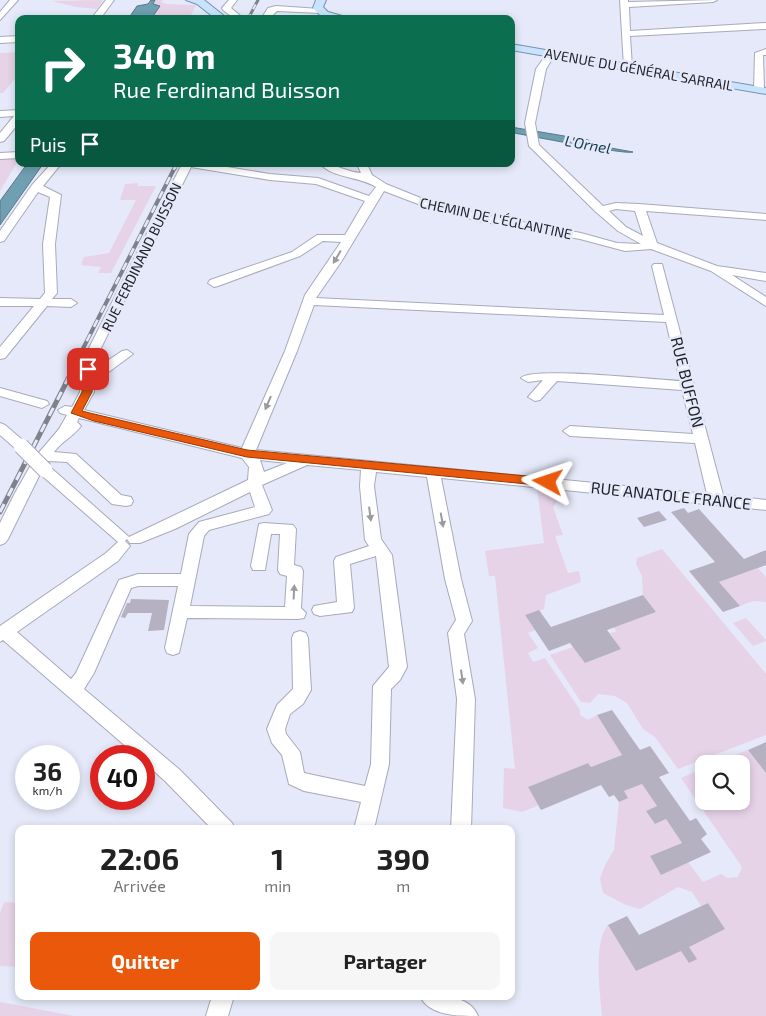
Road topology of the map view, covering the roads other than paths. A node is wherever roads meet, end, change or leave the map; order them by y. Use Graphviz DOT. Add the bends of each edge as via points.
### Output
graph roads {
  1 [pos="14,0"];
  2 [pos="110,0"];
  3 [pos="233,0"];
  4 [pos="321,0"];
  5 [pos="713,0"];
  6 [pos="197,1"];
  7 [pos="120,2"];
  8 [pos="624,2"];
  9 [pos="320,11"];
  10 [pos="98,15"];
  11 [pos="110,15"];
  12 [pos="217,15"];
  13 [pos="235,15"];
  14 [pos="268,15"];
  15 [pos="334,15"];
  16 [pos="0,18"];
  17 [pos="766,26"];
  18 [pos="626,34"];
  19 [pos="15,39"];
  20 [pos="0,40"];
  21 [pos="515,48"];
  22 [pos="766,52"];
  23 [pos="551,54"];
  24 [pos="628,67"];
  25 [pos="762,90"];
  26 [pos="12,114"];
  27 [pos="0,139"];
  28 [pos="15,155"];
  29 [pos="0,156"];
  30 [pos="53,167"];
  31 [pos="186,167"];
  32 [pos="212,167"];
  33 [pos="331,167"];
  34 [pos="363,167"];
  35 [pos="368,177"];
  36 [pos="382,186"];
  37 [pos="36,187"];
  38 [pos="370,200"];
  39 [pos="639,208"];
  40 [pos="600,210"];
  41 [pos="766,217"];
  42 [pos="0,238"];
  43 [pos="348,239"];
  44 [pos="639,239"];
  45 [pos="611,245"];
  46 [pos="652,245"];
  47 [pos="658,266"];
  48 [pos="715,270"];
  49 [pos="766,277"];
  50 [pos="214,283"];
  51 [pos="309,300"];
  52 [pos="0,302"];
  53 [pos="42,302"];
  54 [pos="766,302"];
  55 [pos="71,303"];
  56 [pos="672,320"];
  57 [pos="127,354"];
  58 [pos="0,355"];
  59 [pos="554,376"];
  60 [pos="528,378"];
  61 [pos="89,380"];
  62 [pos="689,386"];
  63 [pos="0,392"];
  64 [pos="535,397"];
  65 [pos="42,404"];
  66 [pos="71,412"];
  67 [pos="94,417"];
  68 [pos="0,428"];
  69 [pos="66,429"];
  70 [pos="570,431"];
  71 [pos="702,439"];
  72 [pos="247,454"];
  73 [pos="44,456"];
  74 [pos="313,462"];
  75 [pos="369,466"];
  76 [pos="433,472"];
  77 [pos="254,482"];
  78 [pos="716,499"];
  79 [pos="126,501"];
  80 [pos="766,505"];
  81 [pos="264,510"];
  82 [pos="271,528"];
  83 [pos="0,539"];
  84 [pos="126,541"];
  85 [pos="379,548"];
  86 [pos="260,566"];
  87 [pos="186,584"];
  88 [pos="320,610"];
  89 [pos="180,612"];
  90 [pos="2,633"];
  91 [pos="300,638"];
  92 [pos="173,648"];
  93 [pos="71,689"];
  94 [pos="372,796"];
  95 [pos="221,825"];
  96 [pos="365,825"];
  97 [pos="461,825"];
  98 [pos="222,1000"];
  99 [pos="439,1000"];
  100 [pos="217,1016"];
  101 [pos="467,1016"];
  1 -- 16 [label="street"];
  2 -- 10 [label="street"];
  3 -- 13 [label="street" via="226,8"];
  4 -- 9 [label="main road"];
  5 -- 8 [label="street"];
  6 -- 12 [label="main road"];
  7 -- 11 [label="street"];
  8 -- 18 [label="street"];
  9 -- 14 [label="street" via="280,8 271,10"];
  9 -- 15 [label="main road"];
  17 -- 18 [label="street"];
  18 -- 24 [label="street"];
  19 -- 20 [label="street"];
  21 -- 23 [label="main road, AVENUE DU GÉNÉRAL SARRAIL"];
  22 -- 25 [label="street" via="759,53 758,58"];
  23 -- 24 [label="main road, AVENUE DU GÉNÉRAL SARRAIL"];
  23 -- 40 [label="street" via="541,69 530,133 540,152"];
  24 -- 25 [label="main road, AVENUE DU GÉNÉRAL SARRAIL"];
  26 -- 27 [label="street"];
  28 -- 29 [label="street"];
  30 -- 37 [label="street"];
  31 -- 61 [label="street, RUE FERDINAND BUISSON" via="88,364"];
  32 -- 38 [label="street" via="318,181"];
  33 -- 35 [label="street" via="348,175"];
  34 -- 35 [label="street"];
  35 -- 36 [label="street, CHEMIN DE L'ÉGLANTINE"];
  36 -- 38 [label="street"];
  36 -- 45 [label="street, CHEMIN DE L'ÉGLANTINE" via="407,198 447,210 582,236"];
  37 -- 42 [label="street"];
  37 -- 53 [label="street" via="56,195 49,244 51,293"];
  38 -- 43 [label="street"];
  39 -- 40 [label="street" via="616,206"];
  39 -- 41 [label="street"];
  39 -- 46 [label="street"];
  40 -- 44 [label="street"];
  43 -- 50 [label="street" via="321,237 296,254"];
  43 -- 51 [label="street, one-way"];
  44 -- 45 [label="street"];
  44 -- 46 [label="street"];
  45 -- 46 [label="street, CHEMIN DE L'ÉGLANTINE" via="637,248"];
  46 -- 48 [label="street"];
  47 -- 56 [label="street, RUE BUFFON"];
  48 -- 49 [label="street"];
  48 -- 54 [label="street"];
  51 -- 56 [label="street"];
  51 -- 72 [label="street, one-way"];
  52 -- 53 [label="street"];
  53 -- 55 [label="street"];
  53 -- 58 [label="street"];
  56 -- 62 [label="street, RUE BUFFON"];
  57 -- 61 [label="street"];
  59 -- 60 [label="street"];
  59 -- 62 [label="street"];
  59 -- 64 [label="street"];
  61 -- 66 [label="street, RUE FERDINAND BUISSON" via="87,392"];
  62 -- 71 [label="street, RUE BUFFON"];
  63 -- 65 [label="street"];
  66 -- 67 [label="street, RUE ANATOLE FRANCE"];
  66 -- 69 [label="street, RUE FERDINAND BUISSON"];
  67 -- 69 [label="street"];
  67 -- 72 [label="street, RUE ANATOLE FRANCE"];
  68 -- 84 [label="street, bridge"];
  69 -- 73 [label="street, RUE FERDINAND BUISSON"];
  70 -- 71 [label="street"];
  71 -- 78 [label="street, RUE BUFFON"];
  72 -- 74 [label="street, RUE ANATOLE FRANCE"];
  72 -- 77 [label="street" via="256,464"];
  73 -- 79 [label="street" via="71,457 117,500"];
  73 -- 83 [label="street, RUE FERDINAND BUISSON"];
  74 -- 75 [label="street, RUE ANATOLE FRANCE"];
  74 -- 77 [label="street" via="281,470"];
  75 -- 76 [label="street, RUE ANATOLE FRANCE"];
  75 -- 85 [label="street, one-way" via="366,486 373,540"];
  76 -- 78 [label="street, RUE ANATOLE FRANCE"];
  76 -- 97 [label="street, one-way" via="464,621 456,632 466,698"];
  77 -- 81 [label="street"];
  77 -- 84 [label="street" via="170,526"];
  78 -- 80 [label="street, RUE ANATOLE FRANCE"];
  81 -- 82 [label="street"];
  81 -- 87 [label="street" via="199,529"];
  82 -- 86 [label="street" via="264,528"];
  89 -- 82 [label="street, one-way" via="296,614 295,571 286,570 288,529"];
  84 -- 90 [label="street" via="112,557"];
  85 -- 88 [label="street" via="342,561 346,608"];
  85 -- 94 [label="street" via="384,555 398,667 382,686 380,764"];
  87 -- 89 [label="street"];
  87 -- 93 [label="street" via="120,592 85,673"];
  89 -- 92 [label="street"];
  90 -- 93 [label="street"];
  91 -- 94 [label="street" via="302,690 297,699 283,710 276,730 278,738 290,752 294,774 304,783"];
  93 -- 95 [label="street" via="173,776"];
  94 -- 96 [label="street"];
  98 -- 100 [label="street"];
  99 -- 101 [label="street"];
}
